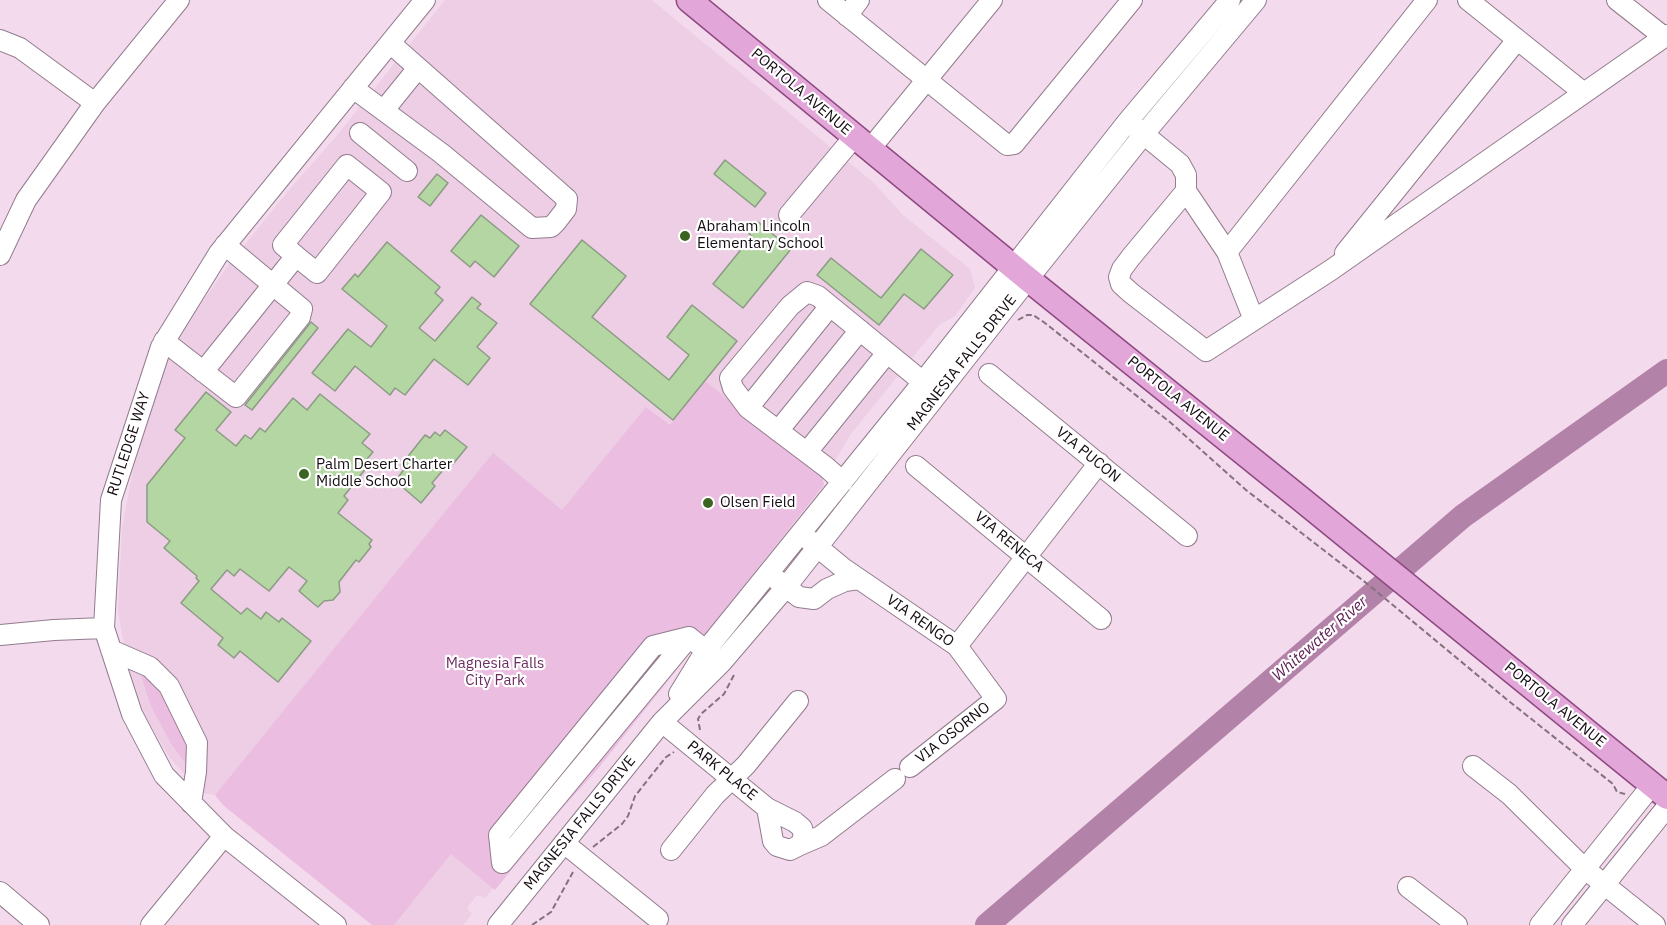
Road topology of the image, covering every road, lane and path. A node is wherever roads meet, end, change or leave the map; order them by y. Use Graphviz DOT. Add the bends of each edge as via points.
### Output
graph roads {
  1 [pos="179,0"];
  2 [pos="425,0"];
  3 [pos="689,0"];
  4 [pos="828,0"];
  5 [pos="859,0"];
  6 [pos="992,0"];
  7 [pos="1132,0"];
  8 [pos="1230,0"];
  9 [pos="1256,0"];
  10 [pos="1427,0"];
  11 [pos="1468,0"];
  12 [pos="1617,0"];
  13 [pos="847,16"];
  14 [pos="1665,36"];
  15 [pos="0,40"];
  16 [pos="1516,40"];
  17 [pos="390,44"];
  18 [pos="418,68"];
  19 [pos="927,80"];
  20 [pos="354,88"];
  21 [pos="1584,93"];
  22 [pos="95,103"];
  23 [pos="384,110"];
  24 [pos="1128,122"];
  25 [pos="402,124"];
  26 [pos="360,133"];
  27 [pos="1144,134"];
  28 [pos="862,143"];
  29 [pos="381,150"];
  30 [pos="407,171"];
  31 [pos="1186,191"];
  32 [pos="789,215"];
  33 [pos="225,245"];
  34 [pos="1227,252"];
  35 [pos="0,255"];
  36 [pos="296,256"];
  37 [pos="1331,270"];
  38 [pos="1020,273"];
  39 [pos="273,284"];
  40 [pos="830,306"];
  41 [pos="1254,320"];
  42 [pos="860,330"];
  43 [pos="164,342"];
  44 [pos="887,352"];
  45 [pos="203,372"];
  46 [pos="989,375"];
  47 [pos="923,382"];
  48 [pos="748,408"];
  49 [pos="778,431"];
  50 [pos="807,452"];
  51 [pos="1099,463"];
  52 [pos="916,466"];
  53 [pos="843,482"];
  54 [pos="801,533"];
  55 [pos="1187,536"];
  56 [pos="818,547"];
  57 [pos="1026,557"];
  58 [pos="769,573"];
  59 [pos="859,579"];
  60 [pos="1370,586"];
  61 [pos="786,587"];
  62 [pos="1101,619"];
  63 [pos="104,628"];
  64 [pos="0,635"];
  65 [pos="957,646"];
  66 [pos="111,650"];
  67 [pos="714,656"];
  68 [pos="996,699"];
  69 [pos="798,701"];
  70 [pos="662,722"];
  71 [pos="1473,766"];
  72 [pos="731,779"];
  73 [pos="1652,795"];
  74 [pos="191,803"];
  75 [pos="1667,807"];
  76 [pos="224,836"];
  77 [pos="564,843"];
  78 [pos="795,847"];
  79 [pos="671,850"];
  80 [pos="502,863"];
  81 [pos="1585,869"];
  82 [pos="1605,884"];
  83 [pos="1408,888"];
  84 [pos="0,892"];
  85 [pos="658,919"];
  86 [pos="39,925"];
  87 [pos="151,925"];
  88 [pos="336,925"];
  89 [pos="498,925"];
  90 [pos="1457,925"];
  91 [pos="1540,925"];
  92 [pos="1572,925"];
  93 [pos="1655,925"];
  1 -- 22 [label="street"];
  2 -- 17 [label="street, RUTLEDGE WAY"];
  3 -- 28 [label="main road, PORTOLA AVENUE"];
  4 -- 13 [label="street"];
  5 -- 13 [label="street"];
  6 -- 19 [label="street"];
  7 -- 19 [label="street" via="1014,144 1006,145"];
  8 -- 24 [label="street, MAGNESIA FALLS DRIVE"];
  9 -- 27 [label="street, MAGNESIA FALLS DRIVE"];
  10 -- 34 [label="street"];
  11 -- 16 [label="street"];
  12 -- 14 [label="street"];
  13 -- 19 [label="street"];
  14 -- 21 [label="street"];
  15 -- 22 [label="street" via="20,48"];
  16 -- 21 [label="street"];
  16 -- 37 [label="street"];
  17 -- 18 [label="street"];
  17 -- 20 [label="street, RUTLEDGE WAY"];
  18 -- 23 [label="street"];
  18 -- 25 [label="street" via="567,199 566,209 551,227 532,228"];
  19 -- 28 [label="street"];
  20 -- 23 [label="street"];
  20 -- 33 [label="street, RUTLEDGE WAY"];
  21 -- 37 [label="street"];
  22 -- 35 [label="street" via="26,200"];
  23 -- 25 [label="street"];
  24 -- 27 [label="street"];
  24 -- 38 [label="street, MAGNESIA FALLS DRIVE"];
  25 -- 29 [label="street"];
  26 -- 29 [label="street"];
  27 -- 31 [label="street" via="1180,164 1186,175"];
  27 -- 38 [label="street, MAGNESIA FALLS DRIVE"];
  28 -- 32 [label="street"];
  28 -- 38 [label="main road, PORTOLA AVENUE"];
  29 -- 30 [label="street"];
  31 -- 34 [label="street"];
  31 -- 41 [label="street" via="1122,269 1121,284 1206,351"];
  33 -- 39 [label="street"];
  33 -- 43 [label="street, RUTLEDGE WAY"];
  34 -- 41 [label="street"];
  36 -- 36 [label="street" via="317,273 381,192 347,165 283,245"];
  36 -- 39 [label="street"];
  37 -- 41 [label="street"];
  38 -- 47 [label="street, MAGNESIA FALLS DRIVE"];
  38 -- 56 [label="street, MAGNESIA FALLS DRIVE"];
  38 -- 73 [label="main road, PORTOLA AVENUE" via="1532,687"];
  39 -- 45 [label="street"];
  39 -- 45 [label="street" via="302,309 300,317 236,397"];
  40 -- 42 [label="street"];
  40 -- 48 [label="street"];
  40 -- 48 [label="street" via="807,292 790,306 730,378"];
  42 -- 44 [label="street"];
  42 -- 49 [label="street"];
  43 -- 45 [label="street"];
  43 -- 63 [label="street, RUTLEDGE WAY" via="111,500"];
  44 -- 47 [label="street"];
  44 -- 50 [label="street"];
  46 -- 51 [label="street, VIA PUCON"];
  47 -- 53 [label="street, MAGNESIA FALLS DRIVE"];
  48 -- 49 [label="street"];
  49 -- 50 [label="street"];
  50 -- 53 [label="street"];
  51 -- 55 [label="street, VIA PUCON"];
  51 -- 57 [label="street"];
  52 -- 57 [label="street, VIA RENECA"];
  53 -- 54 [label="street, MAGNESIA FALLS DRIVE"];
  54 -- 56 [label="street, VIA RENGO"];
  54 -- 58 [label="street, MAGNESIA FALLS DRIVE"];
  56 -- 59 [label="street, VIA RENGO"];
  56 -- 61 [label="street, MAGNESIA FALLS DRIVE"];
  57 -- 62 [label="street, VIA RENECA"];
  57 -- 65 [label="street"];
  58 -- 61 [label="street"];
  58 -- 67 [label="street, MAGNESIA FALLS DRIVE"];
  59 -- 61 [label="street" via="845,581 814,598 799,597"];
  59 -- 65 [label="street, VIA RENGO"];
  60 -- 73 [label="path" via="1613,784 1617,792"];
  61 -- 67 [label="street, MAGNESIA FALLS DRIVE"];
  63 -- 64 [label="street"];
  63 -- 66 [label="street, RUTLEDGE WAY"];
  65 -- 68 [label="street, VIA RENGO"];
  66 -- 74 [label="street, RUTLEDGE WAY" via="137,724 164,775"];
  66 -- 74 [label="street" via="150,668 169,686 197,743"];
  67 -- 70 [label="street, MAGNESIA FALLS DRIVE"];
  67 -- 80 [label="street" via="689,637 653,646 499,835"];
  68 -- 78 [label="street, VIA OSORNO" via="822,836"];
  69 -- 72 [label="street"];
  70 -- 72 [label="street, PARK PLACE"];
  70 -- 77 [label="street, MAGNESIA FALLS DRIVE"];
  71 -- 81 [label="street" via="1509,794"];
  72 -- 78 [label="street, PARK PLACE" via="767,808 777,846"];
  72 -- 79 [label="street"];
  73 -- 81 [label="street"];
  74 -- 76 [label="street, RUTLEDGE WAY"];
  75 -- 82 [label="street"];
  76 -- 87 [label="street"];
  76 -- 88 [label="street, RUTLEDGE WAY"];
  77 -- 85 [label="street"];
  77 -- 89 [label="street, MAGNESIA FALLS DRIVE"];
  81 -- 82 [label="street"];
  81 -- 91 [label="street"];
  82 -- 92 [label="street"];
  82 -- 93 [label="street"];
  83 -- 90 [label="street"];
  84 -- 86 [label="street"];
}
